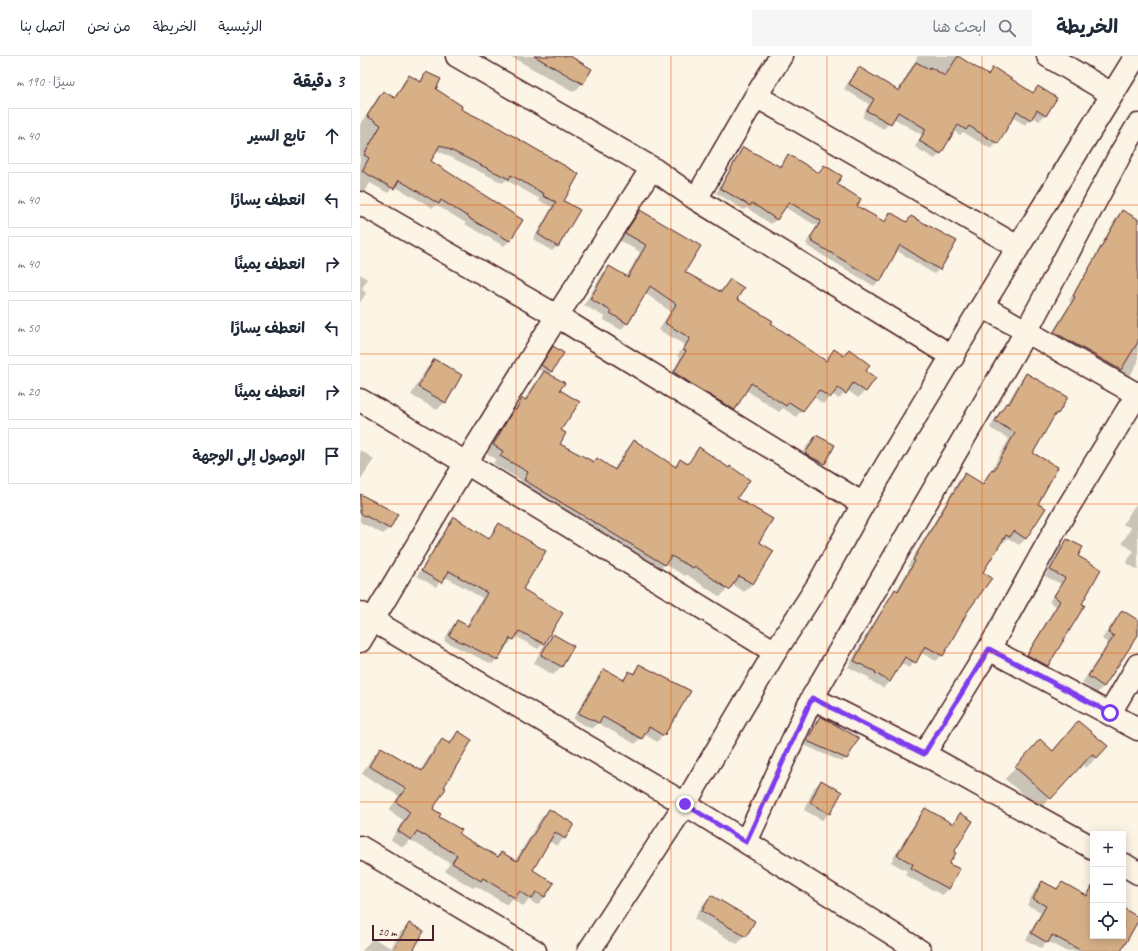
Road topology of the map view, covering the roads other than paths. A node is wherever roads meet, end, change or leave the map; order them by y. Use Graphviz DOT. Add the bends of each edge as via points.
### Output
graph roads {
  1 [pos="457,56"];
  2 [pos="781,56"];
  3 [pos="1048,56"];
  4 [pos="1136,56"];
  5 [pos="1112,94"];
  6 [pos="756,96"];
  7 [pos="1138,125"];
  8 [pos="652,168"];
  9 [pos="696,198"];
  10 [pos="360,203"];
  11 [pos="1018,247"];
  12 [pos="982,306"];
  13 [pos="558,316"];
  14 [pos="1026,330"];
  15 [pos="953,356"];
  16 [pos="1138,394"];
  17 [pos="360,400"];
  18 [pos="466,463"];
  19 [pos="863,504"];
  20 [pos="367,617"];
  21 [pos="360,641"];
  22 [pos="989,649"];
  23 [pos="775,652"];
  24 [pos="1138,665"];
  25 [pos="812,698"];
  26 [pos="1110,713"];
  27 [pos="1138,729"];
  28 [pos="924,754"];
  29 [pos="685,804"];
  30 [pos="746,842"];
  31 [pos="1090,846"];
  32 [pos="360,847"];
  33 [pos="1126,866"];
  34 [pos="1138,873"];
  35 [pos="535,951"];
  36 [pos="589,951"];
  37 [pos="920,951"];
  1 -- 8 [label="street"];
  2 -- 6 [label="street"];
  3 -- 5 [label="street"];
  4 -- 5 [label="street"];
  5 -- 11 [label="street"];
  6 -- 9 [label="street"];
  6 -- 11 [label="street"];
  7 -- 14 [label="street"];
  8 -- 9 [label="street"];
  8 -- 13 [label="street"];
  9 -- 15 [label="street"];
  10 -- 13 [label="street"];
  11 -- 12 [label="street"];
  12 -- 14 [label="street"];
  12 -- 15 [label="street"];
  13 -- 18 [label="street"];
  13 -- 19 [label="street"];
  14 -- 16 [label="street"];
  14 -- 25 [label="street"];
  15 -- 19 [label="street"];
  16 -- 22 [label="street" via="1064,514"];
  17 -- 18 [label="street"];
  18 -- 20 [label="street"];
  18 -- 23 [label="street"];
  19 -- 23 [label="street" via="818,584"];
  20 -- 21 [label="street"];
  20 -- 29 [label="street"];
  22 -- 26 [label="street"];
  22 -- 28 [label="street"];
  23 -- 29 [label="street"];
  24 -- 26 [label="street"];
  25 -- 28 [label="street"];
  25 -- 30 [label="street"];
  26 -- 27 [label="street"];
  28 -- 31 [label="street"];
  29 -- 30 [label="street"];
  29 -- 36 [label="street"];
  30 -- 37 [label="street"];
  32 -- 35 [label="street"];
  33 -- 34 [label="street"];
}
